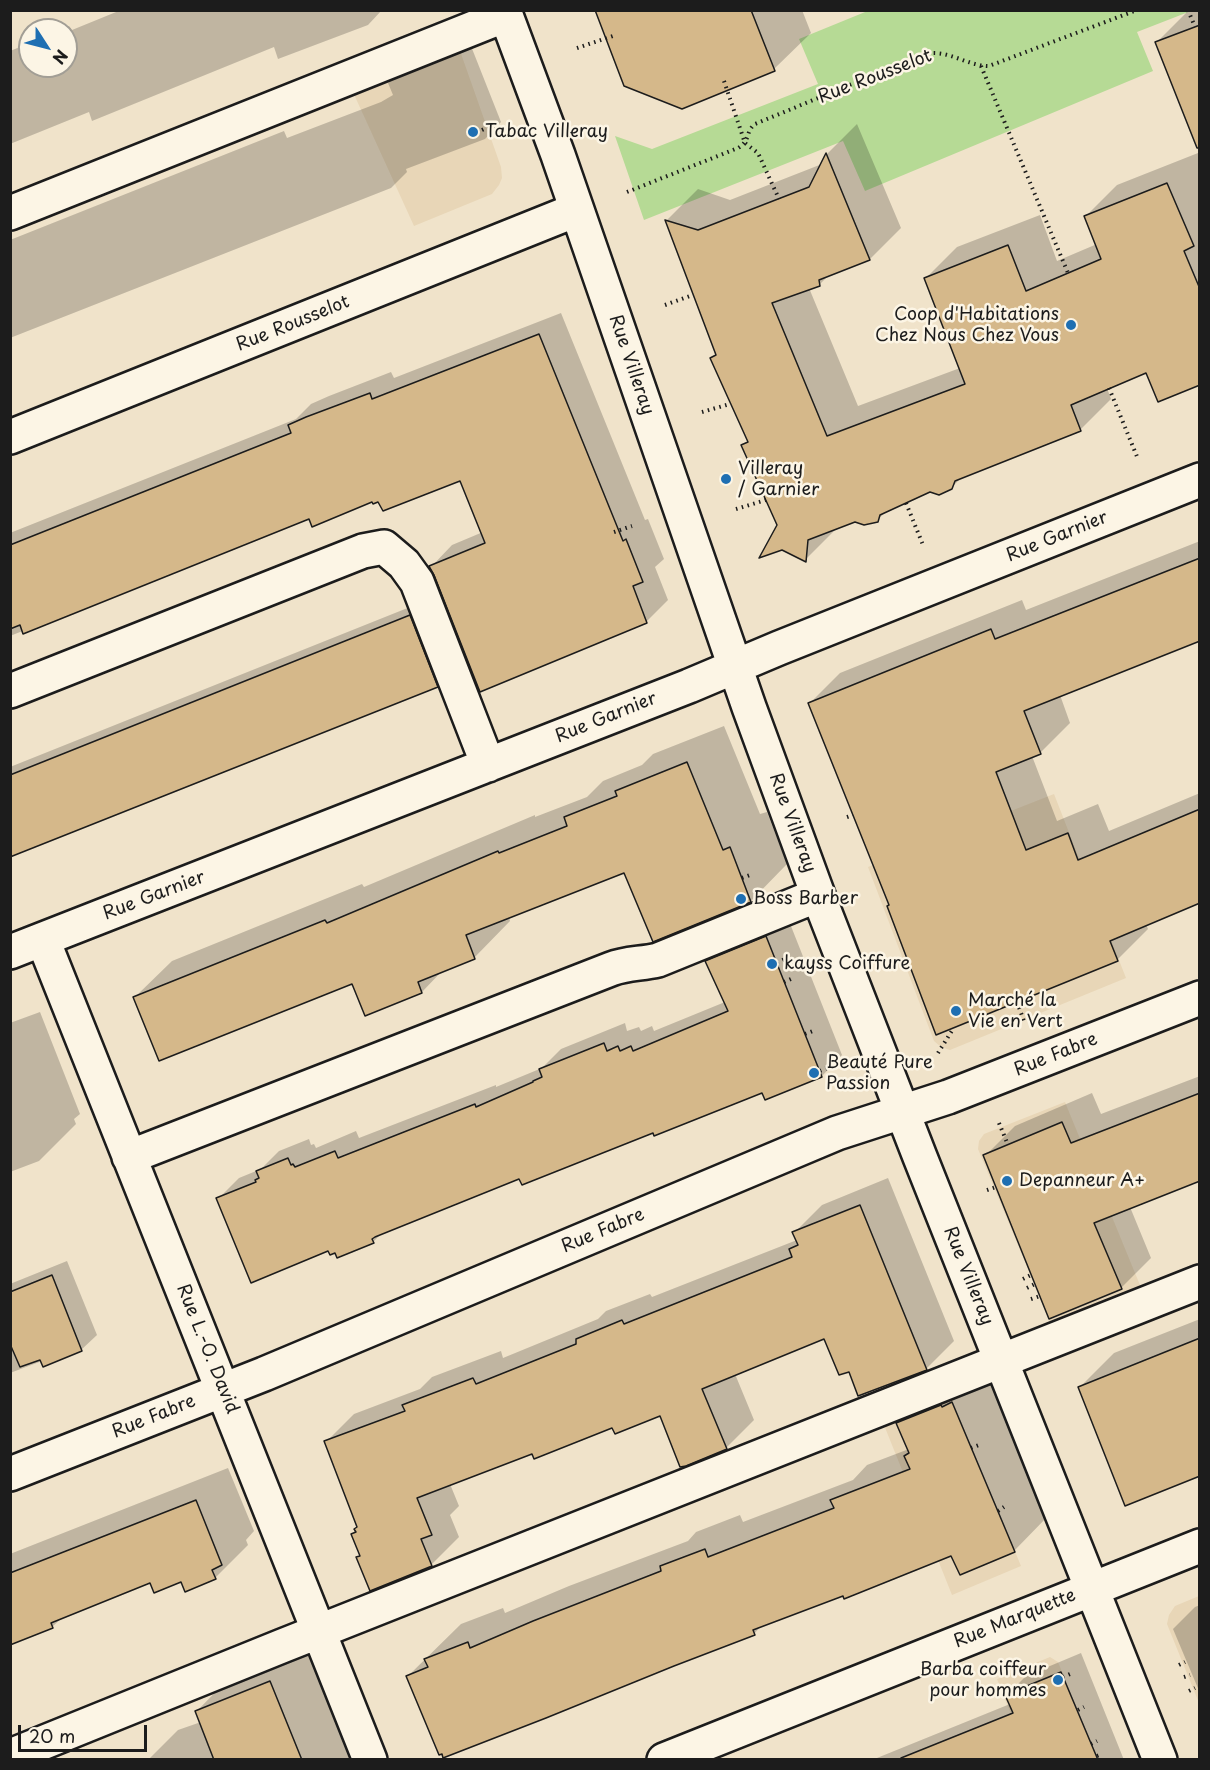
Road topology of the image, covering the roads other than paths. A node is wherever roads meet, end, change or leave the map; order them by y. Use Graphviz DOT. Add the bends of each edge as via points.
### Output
graph roads {
  1 [pos="505,13"];
  2 [pos="576,210"];
  3 [pos="10,213"];
  4 [pos="10,437"];
  5 [pos="1200,480"];
  6 [pos="736,666"];
  7 [pos="10,691"];
  8 [pos="488,765"];
  9 [pos="818,895"];
  10 [pos="43,940"];
  11 [pos="10,952"];
  12 [pos="1200,998"];
  13 [pos="903,1112"];
  14 [pos="129,1157"];
  15 [pos="1200,1282"];
  16 [pos="1002,1361"];
  17 [pos="223,1390"];
  18 [pos="10,1474"];
  19 [pos="1200,1546"];
  20 [pos="1092,1588"];
  21 [pos="319,1632"];
  22 [pos="10,1756"];
  23 [pos="370,1760"];
  24 [pos="664,1760"];
  25 [pos="1160,1760"];
  1 -- 2 [label="street, Rue Villeray"];
  1 -- 3 [label="street"];
  2 -- 4 [label="street, Rue Rousselot"];
  2 -- 6 [label="street, Rue Villeray"];
  5 -- 6 [label="street, Rue Garnier"];
  6 -- 8 [label="street, Rue Garnier"];
  6 -- 9 [label="street, Rue Villeray"];
  7 -- 8 [label="street" via="363,551 384,547 417,582"];
  8 -- 10 [label="street, Rue Garnier"];
  9 -- 13 [label="street, Rue Villeray"];
  9 -- 14 [label="street" via="658,960 611,969"];
  10 -- 11 [label="street, Rue Garnier"];
  10 -- 14 [label="street, Rue L.-O. David"];
  12 -- 13 [label="street, Rue Fabre"];
  13 -- 16 [label="street, Rue Villeray"];
  13 -- 17 [label="street, Rue Fabre" via="837,1133"];
  14 -- 17 [label="street, Rue L.-O. David"];
  15 -- 16 [label="street"];
  16 -- 20 [label="street, Rue Villeray"];
  16 -- 21 [label="street"];
  17 -- 18 [label="street, Rue Fabre"];
  17 -- 21 [label="street, Rue L.-O. David"];
  19 -- 20 [label="street, Rue Marquette"];
  20 -- 24 [label="street, Rue Marquette"];
  20 -- 25 [label="street, Rue Villeray"];
  21 -- 22 [label="street"];
  21 -- 23 [label="street, Rue L.-O. David"];
}
